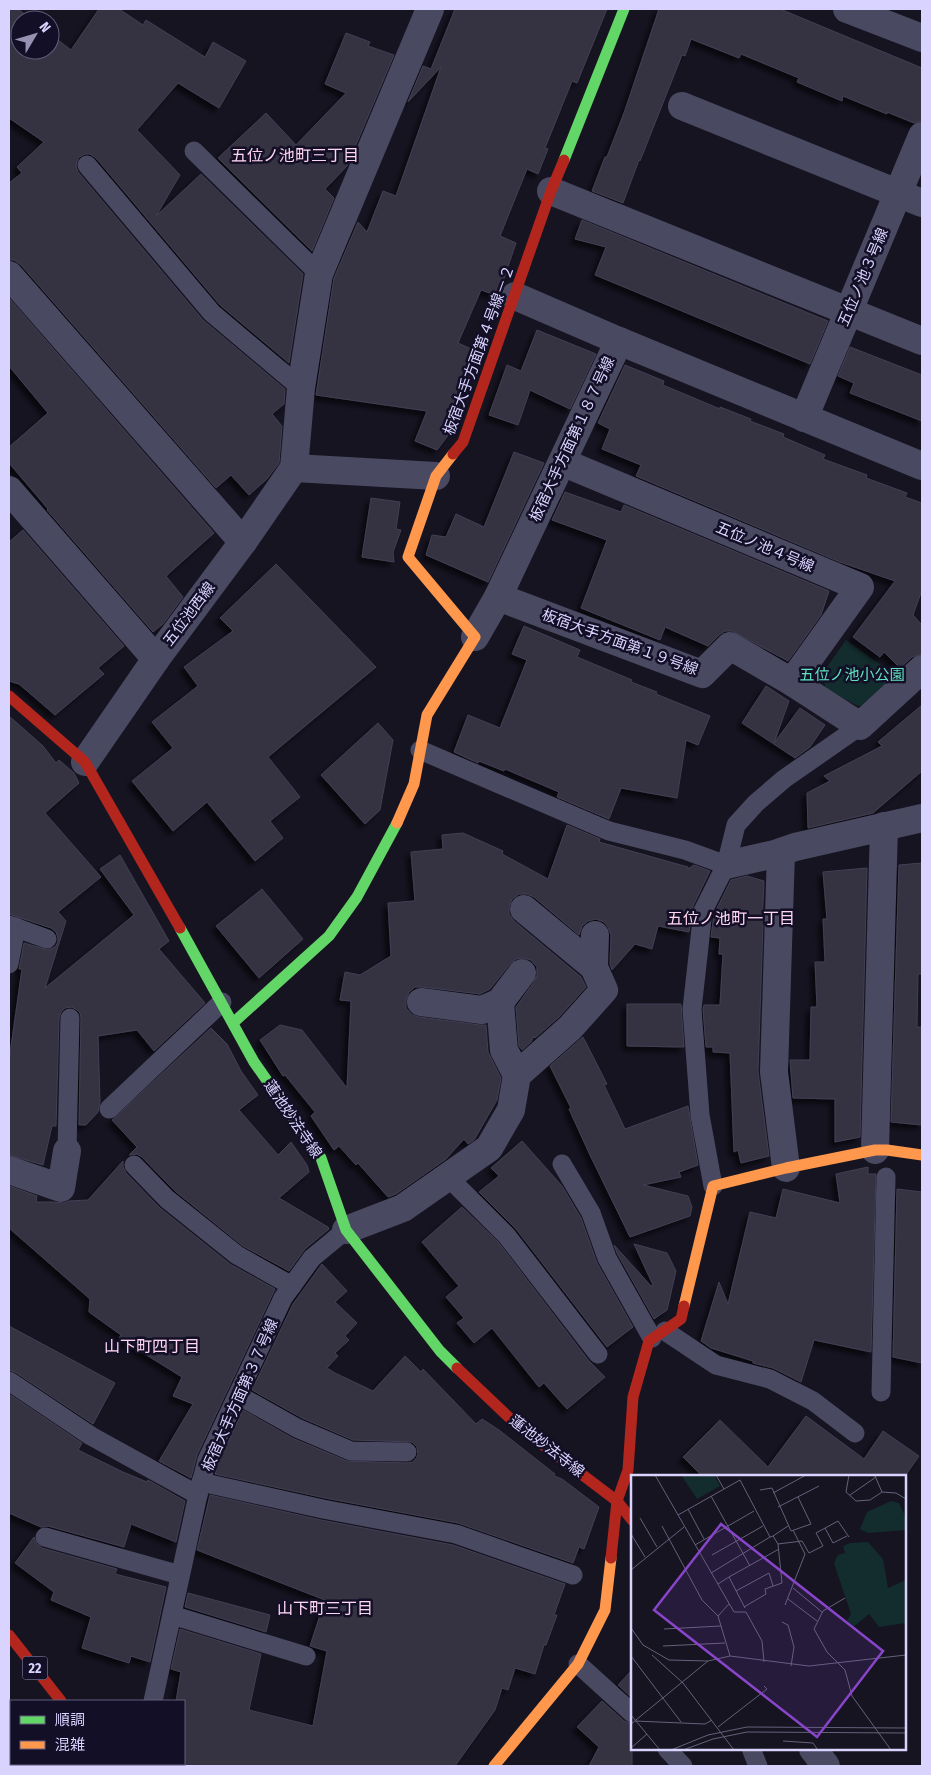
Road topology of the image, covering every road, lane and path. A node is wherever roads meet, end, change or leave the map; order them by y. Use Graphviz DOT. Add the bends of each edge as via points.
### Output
graph roads {
  1 [pos="430,9"];
  2 [pos="624,9"];
  3 [pos="847,9"];
  4 [pos="922,38"];
  5 [pos="682,106"];
  6 [pos="922,136"];
  7 [pos="194,151"];
  8 [pos="87,164"];
  9 [pos="551,191"];
  10 [pos="910,198"];
  11 [pos="319,274"];
  12 [pos="9,275"];
  13 [pos="515,296"];
  14 [pos="850,310"];
  15 [pos="619,341"];
  16 [pos="922,341"];
  17 [pos="301,388"];
  18 [pos="804,418"];
  19 [pos="562,462"];
  20 [pos="922,466"];
  21 [pos="294,468"];
  22 [pos="436,476"];
  23 [pos="9,490"];
  24 [pos="243,542"];
  25 [pos="498,597"];
  26 [pos="475,638"];
  27 [pos="156,659"];
  28 [pos="922,669"];
  29 [pos="792,682"];
  30 [pos="9,696"];
  31 [pos="860,726"];
  32 [pos="420,750"];
  33 [pos="85,762"];
  34 [pos="922,818"];
  35 [pos="884,826"];
  36 [pos="781,852"];
  37 [pos="726,866"];
  38 [pos="524,909"];
  39 [pos="12,926"];
  40 [pos="595,935"];
  41 [pos="47,939"];
  42 [pos="9,964"];
  43 [pos="594,967"];
  44 [pos="522,973"];
  45 [pos="222,1002"];
  46 [pos="421,1002"];
  47 [pos="500,1002"];
  48 [pos="70,1018"];
  49 [pos="233,1023"];
  50 [pos="517,1074"];
  51 [pos="109,1109"];
  52 [pos="875,1150"];
  53 [pos="67,1152"];
  54 [pos="922,1155"];
  55 [pos="562,1164"];
  56 [pos="134,1165"];
  57 [pos="786,1168"];
  58 [pos="9,1170"];
  59 [pos="886,1176"];
  60 [pos="448,1177"];
  61 [pos="713,1186"];
  62 [pos="346,1230"];
  63 [pos="292,1286"];
  64 [pos="659,1335"];
  65 [pos="598,1354"];
  66 [pos="9,1381"];
  67 [pos="882,1392"];
  68 [pos="238,1395"];
  69 [pos="855,1433"];
  70 [pos="406,1452"];
  71 [pos="199,1489"];
  72 [pos="617,1500"];
  73 [pos="631,1519"];
  74 [pos="45,1537"];
  75 [pos="180,1575"];
  76 [pos="573,1575"];
  77 [pos="172,1615"];
  78 [pos="9,1635"];
  79 [pos="306,1656"];
  80 [pos="578,1664"];
  81 [pos="59,1700"];
  82 [pos="153,1700"];
  83 [pos="631,1712"];
  84 [pos="668,1750"];
  85 [pos="752,1750"];
  86 [pos="814,1750"];
  87 [pos="494,1766"];
  88 [pos="683,1766"];
  89 [pos="758,1766"];
  90 [pos="826,1766"];
  1 -- 11 [label="street"];
  2 -- 9 [label="street, 板宿大手方面第４号線－２"];
  3 -- 4 [label="street"];
  5 -- 10 [label="street"];
  6 -- 10 [label="street, 五位ノ池３号線"];
  7 -- 11 [label="lane"];
  8 -- 17 [label="lane" via="212,313"];
  9 -- 13 [label="street, 板宿大手方面第４号線－２"];
  9 -- 14 [label="street"];
  10 -- 14 [label="street, 五位ノ池３号線"];
  11 -- 17 [label="street"];
  12 -- 24 [label="street"];
  13 -- 15 [label="street, 板宿大手方面第１８７号線"];
  13 -- 22 [label="street, 板宿大手方面第４号線－２" via="463,442"];
  14 -- 16 [label="street"];
  14 -- 18 [label="street, 五位ノ池３号線"];
  15 -- 18 [label="street"];
  15 -- 19 [label="street, 板宿大手方面第１８７号線"];
  17 -- 21 [label="street"];
  18 -- 20 [label="street"];
  19 -- 25 [label="street, 板宿大手方面第１８７号線"];
  19 -- 29 [label="street, 五位ノ池４号線" via="860,587"];
  21 -- 22 [label="street"];
  21 -- 24 [label="street, 五位池西線"];
  22 -- 26 [label="street, 板宿大手方面第４号線－２" via="408,558"];
  23 -- 27 [label="street"];
  24 -- 27 [label="street, 五位池西線"];
  25 -- 26 [label="street, 板宿大手方面第１８７号線"];
  25 -- 29 [label="street, 板宿大手方面第１９号線" via="702,674 730,646"];
  26 -- 32 [label="street" via="427,715"];
  27 -- 33 [label="street, 五位池西線"];
  28 -- 31 [label="street"];
  29 -- 31 [label="street, 板宿大手方面第１９号線"];
  30 -- 33 [label="street, 蓮池妙法寺線"];
  31 -- 37 [label="lane" via="784,778 756,803 736,825"];
  32 -- 37 [label="lane" via="609,831 685,850"];
  32 -- 49 [label="street" via="414,784 396,826 357,897 330,936"];
  33 -- 45 [label="street, 蓮池妙法寺線"];
  34 -- 35 [label="street"];
  35 -- 36 [label="street"];
  35 -- 52 [label="street"];
  36 -- 37 [label="street"];
  36 -- 57 [label="street" via="774,1072"];
  37 -- 61 [label="lane" via="703,911 692,1009 700,1115"];
  38 -- 43 [label="street"];
  39 -- 41 [label="lane"];
  39 -- 42 [label="lane"];
  40 -- 43 [label="street"];
  43 -- 50 [label="street" via="604,990 570,1028"];
  44 -- 47 [label="street"];
  45 -- 49 [label="street, 蓮池妙法寺線"];
  45 -- 51 [label="lane"];
  46 -- 47 [label="street" via="482,1010"];
  47 -- 50 [label="street" via="504,1050"];
  48 -- 53 [label="lane"];
  49 -- 62 [label="street, 蓮池妙法寺線" via="254,1062 320,1158"];
  50 -- 60 [label="street" via="511,1110 488,1148"];
  52 -- 54 [label="street"];
  52 -- 57 [label="street"];
  53 -- 58 [label="street" via="61,1188"];
  55 -- 64 [label="lane" via="591,1212 607,1258"];
  56 -- 63 [label="lane" via="167,1199 237,1255"];
  57 -- 61 [label="street"];
  59 -- 67 [label="lane"];
  60 -- 62 [label="street" via="403,1208"];
  60 -- 65 [label="lane" via="507,1236"];
  61 -- 64 [label="street" via="681,1318"];
  62 -- 63 [label="lane, 板宿大手方面第３７号線" via="312,1258"];
  62 -- 72 [label="street, 蓮池妙法寺線" via="440,1351 518,1426"];
  63 -- 68 [label="lane, 板宿大手方面第３７号線" via="283,1298"];
  64 -- 69 [label="lane" via="716,1365 770,1379 813,1401"];
  64 -- 72 [label="street" via="649,1341 633,1397 628,1470"];
  66 -- 71 [label="lane" via="91,1436"];
  68 -- 70 [label="lane" via="297,1428 351,1451"];
  68 -- 71 [label="lane, 板宿大手方面第３７号線" via="207,1460"];
  71 -- 75 [label="lane, 板宿大手方面第３７号線"];
  71 -- 76 [label="lane" via="456,1534"];
  72 -- 73 [label="street, 蓮池妙法寺線"];
  72 -- 80 [label="street" via="604,1610"];
  74 -- 75 [label="lane"];
  75 -- 77 [label="lane, 板宿大手方面第３７号線"];
  77 -- 79 [label="lane"];
  77 -- 82 [label="lane, 板宿大手方面第３７号線"];
  78 -- 81 [label="street, 22"];
  80 -- 83 [label="lane"];
  80 -- 87 [label="street"];
  84 -- 88 [label="lane"];
  85 -- 89 [label="lane"];
  86 -- 90 [label="street"];
}
